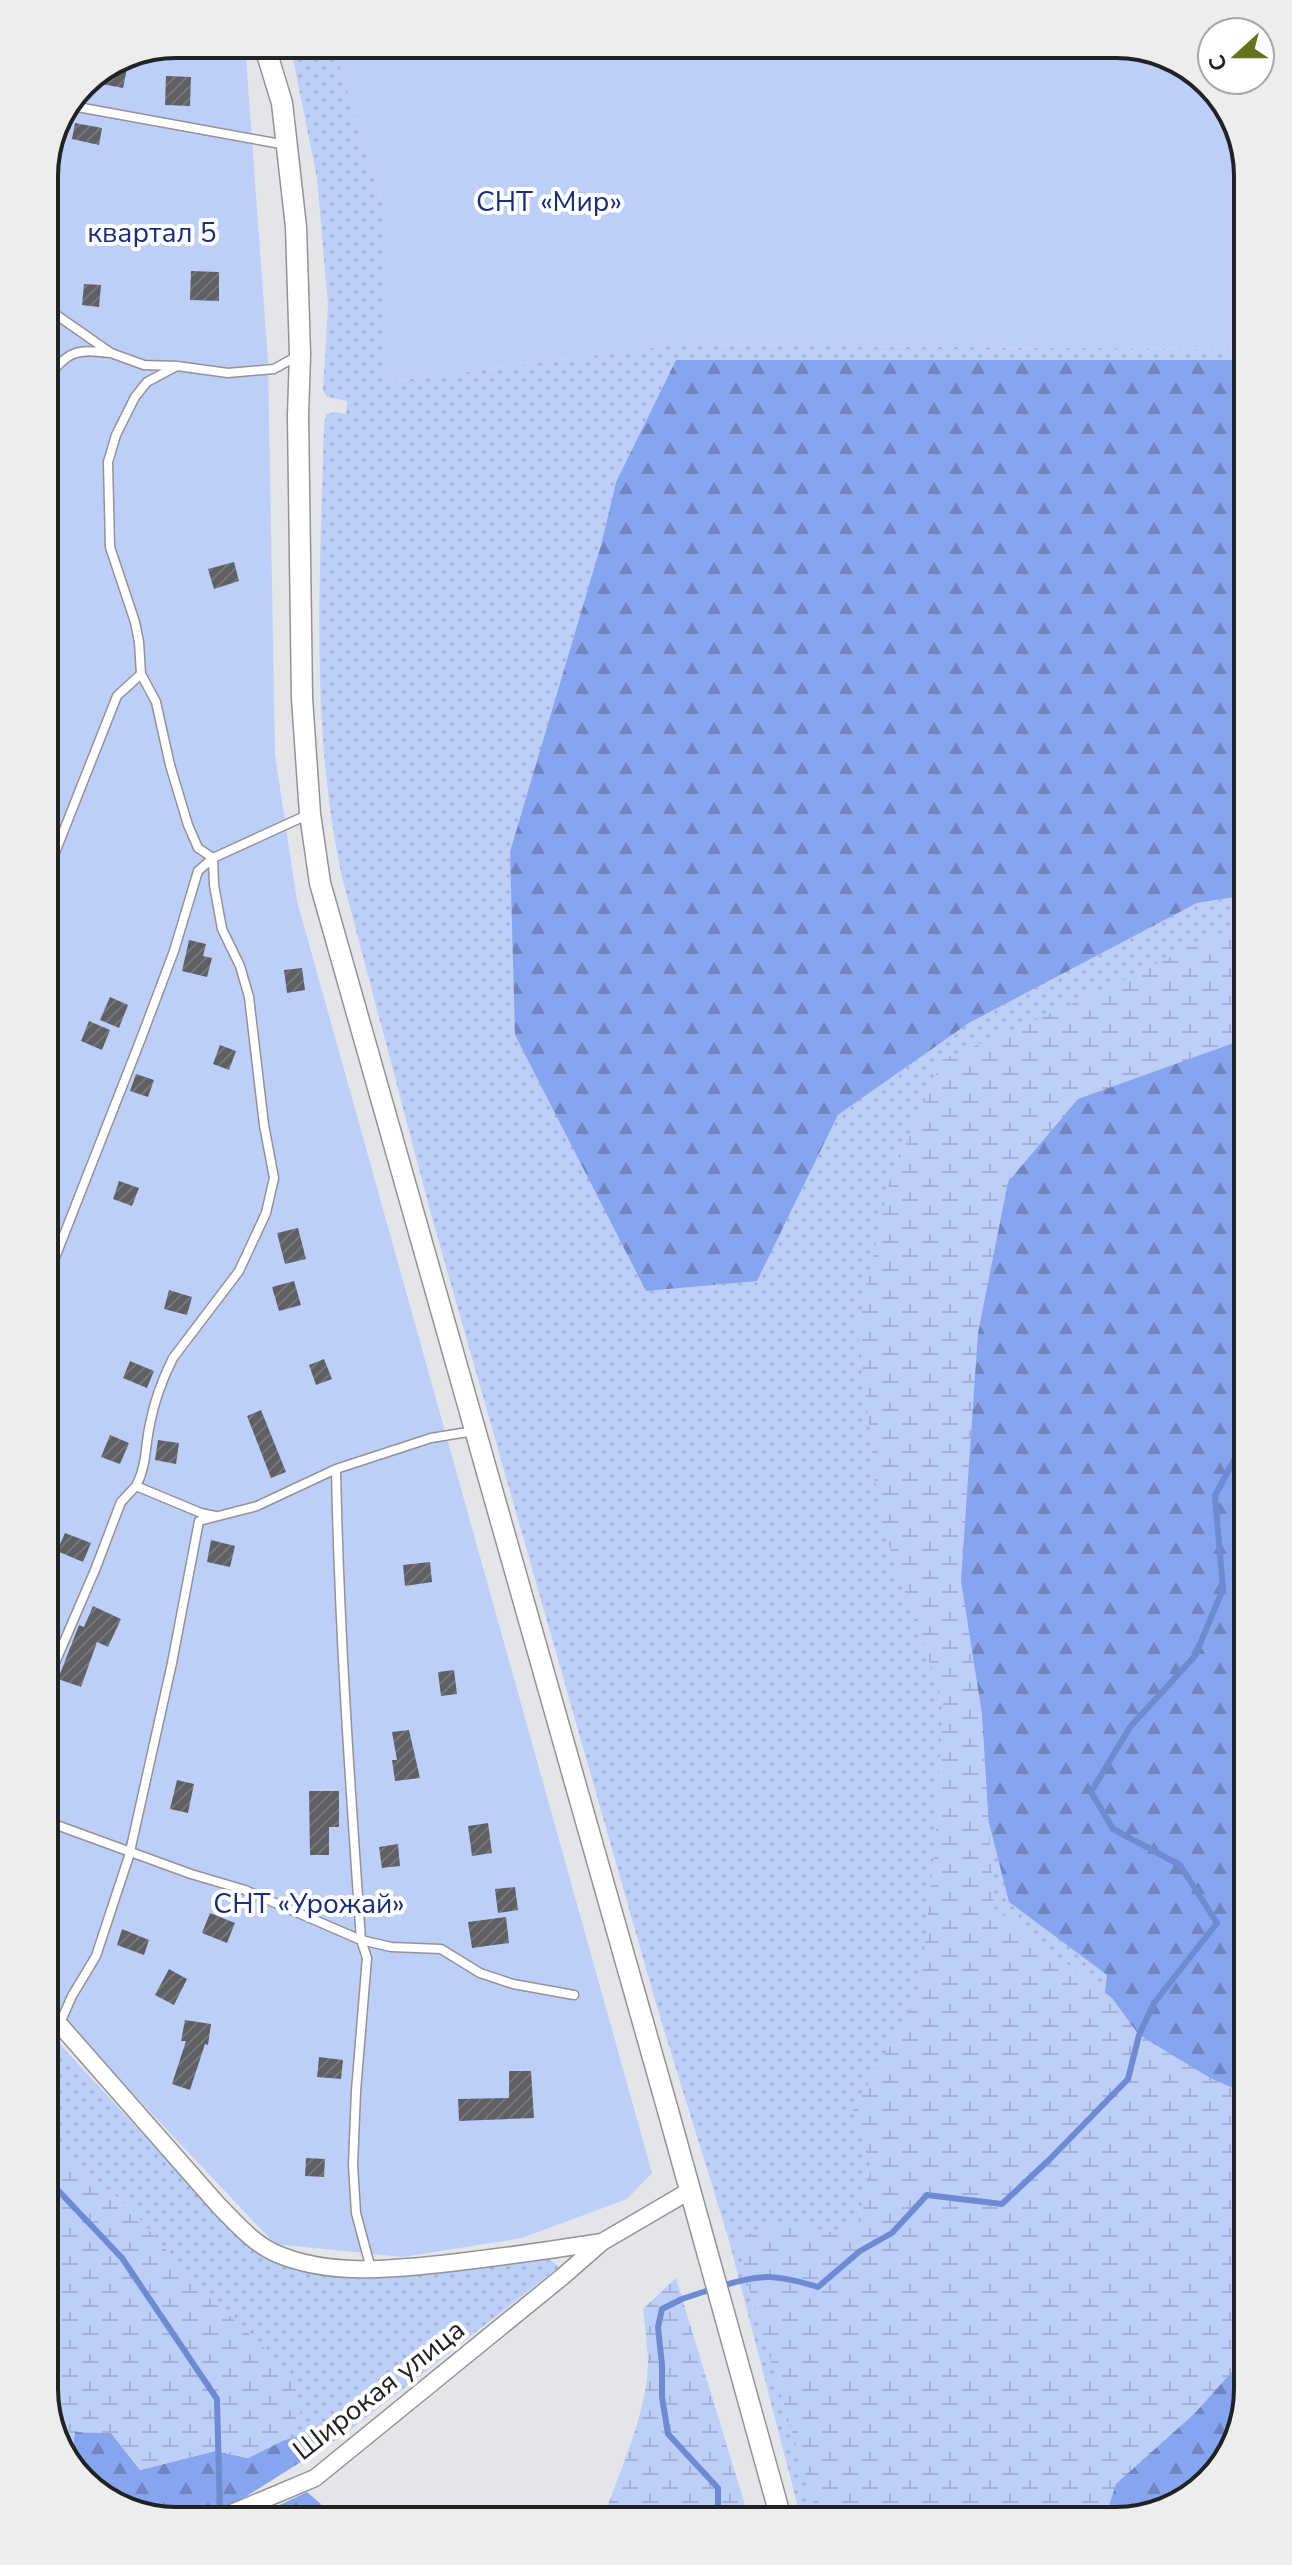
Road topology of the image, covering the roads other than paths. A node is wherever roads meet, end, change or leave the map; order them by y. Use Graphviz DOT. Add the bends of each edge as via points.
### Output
graph roads {
  1 [pos="268,58"];
  2 [pos="80,107"];
  3 [pos="286,145"];
  4 [pos="58,314"];
  5 [pos="111,353"];
  6 [pos="300,354"];
  7 [pos="58,365"];
  8 [pos="177,366"];
  9 [pos="141,674"];
  10 [pos="310,814"];
  11 [pos="58,845"];
  12 [pos="213,858"];
  13 [pos="58,1250"];
  14 [pos="475,1431"];
  15 [pos="336,1469"];
  16 [pos="136,1486"];
  17 [pos="217,1517"];
  18 [pos="58,1656"];
  19 [pos="58,1825"];
  20 [pos="130,1851"];
  21 [pos="361,1940"];
  22 [pos="574,1995"];
  23 [pos="58,2017"];
  24 [pos="58,2022"];
  25 [pos="691,2190"];
  26 [pos="602,2242"];
  27 [pos="371,2269"];
  28 [pos="246,2507"];
  29 [pos="778,2507"];
  1 -- 3 [label="street" via="282,103"];
  2 -- 3 [label="lane"];
  3 -- 6 [label="street" via="296,227"];
  4 -- 5 [label="lane"];
  5 -- 7 [label="lane" via="84,349"];
  5 -- 8 [label="lane" via="144,365"];
  6 -- 8 [label="lane" via="274,369 254,371"];
  6 -- 10 [label="street" via="302,698"];
  8 -- 9 [label="lane" via="147,382 135,397 108,462 110,547 135,622"];
  9 -- 11 [label="lane" via="117,696"];
  9 -- 12 [label="lane" via="156,702 188,825 198,848"];
  10 -- 12 [label="lane"];
  10 -- 14 [label="street" via="320,883"];
  12 -- 13 [label="lane" via="198,871 174,951"];
  12 -- 16 [label="lane" via="222,929 249,997 274,1178 266,1213 239,1271 165,1374"];
  14 -- 15 [label="lane" via="431,1438"];
  14 -- 25 [label="street"];
  15 -- 17 [label="lane" via="257,1506"];
  15 -- 21 [label="lane"];
  16 -- 17 [label="lane"];
  16 -- 18 [label="lane" via="121,1502"];
  17 -- 20 [label="lane" via="199,1521"];
  19 -- 20 [label="lane"];
  20 -- 21 [label="lane" via="245,1890"];
  20 -- 23 [label="lane" via="96,1956"];
  21 -- 22 [label="lane" via="441,1949 480,1973"];
  21 -- 27 [label="lane" via="367,1958 353,2165 356,2213"];
  24 -- 27 [label="street" via="245,2232 271,2252 298,2262"];
  25 -- 26 [label="street"];
  25 -- 29 [label="street"];
  26 -- 27 [label="street" via="498,2259"];
  26 -- 28 [label="street, Широкая улица" via="315,2478"];
}
